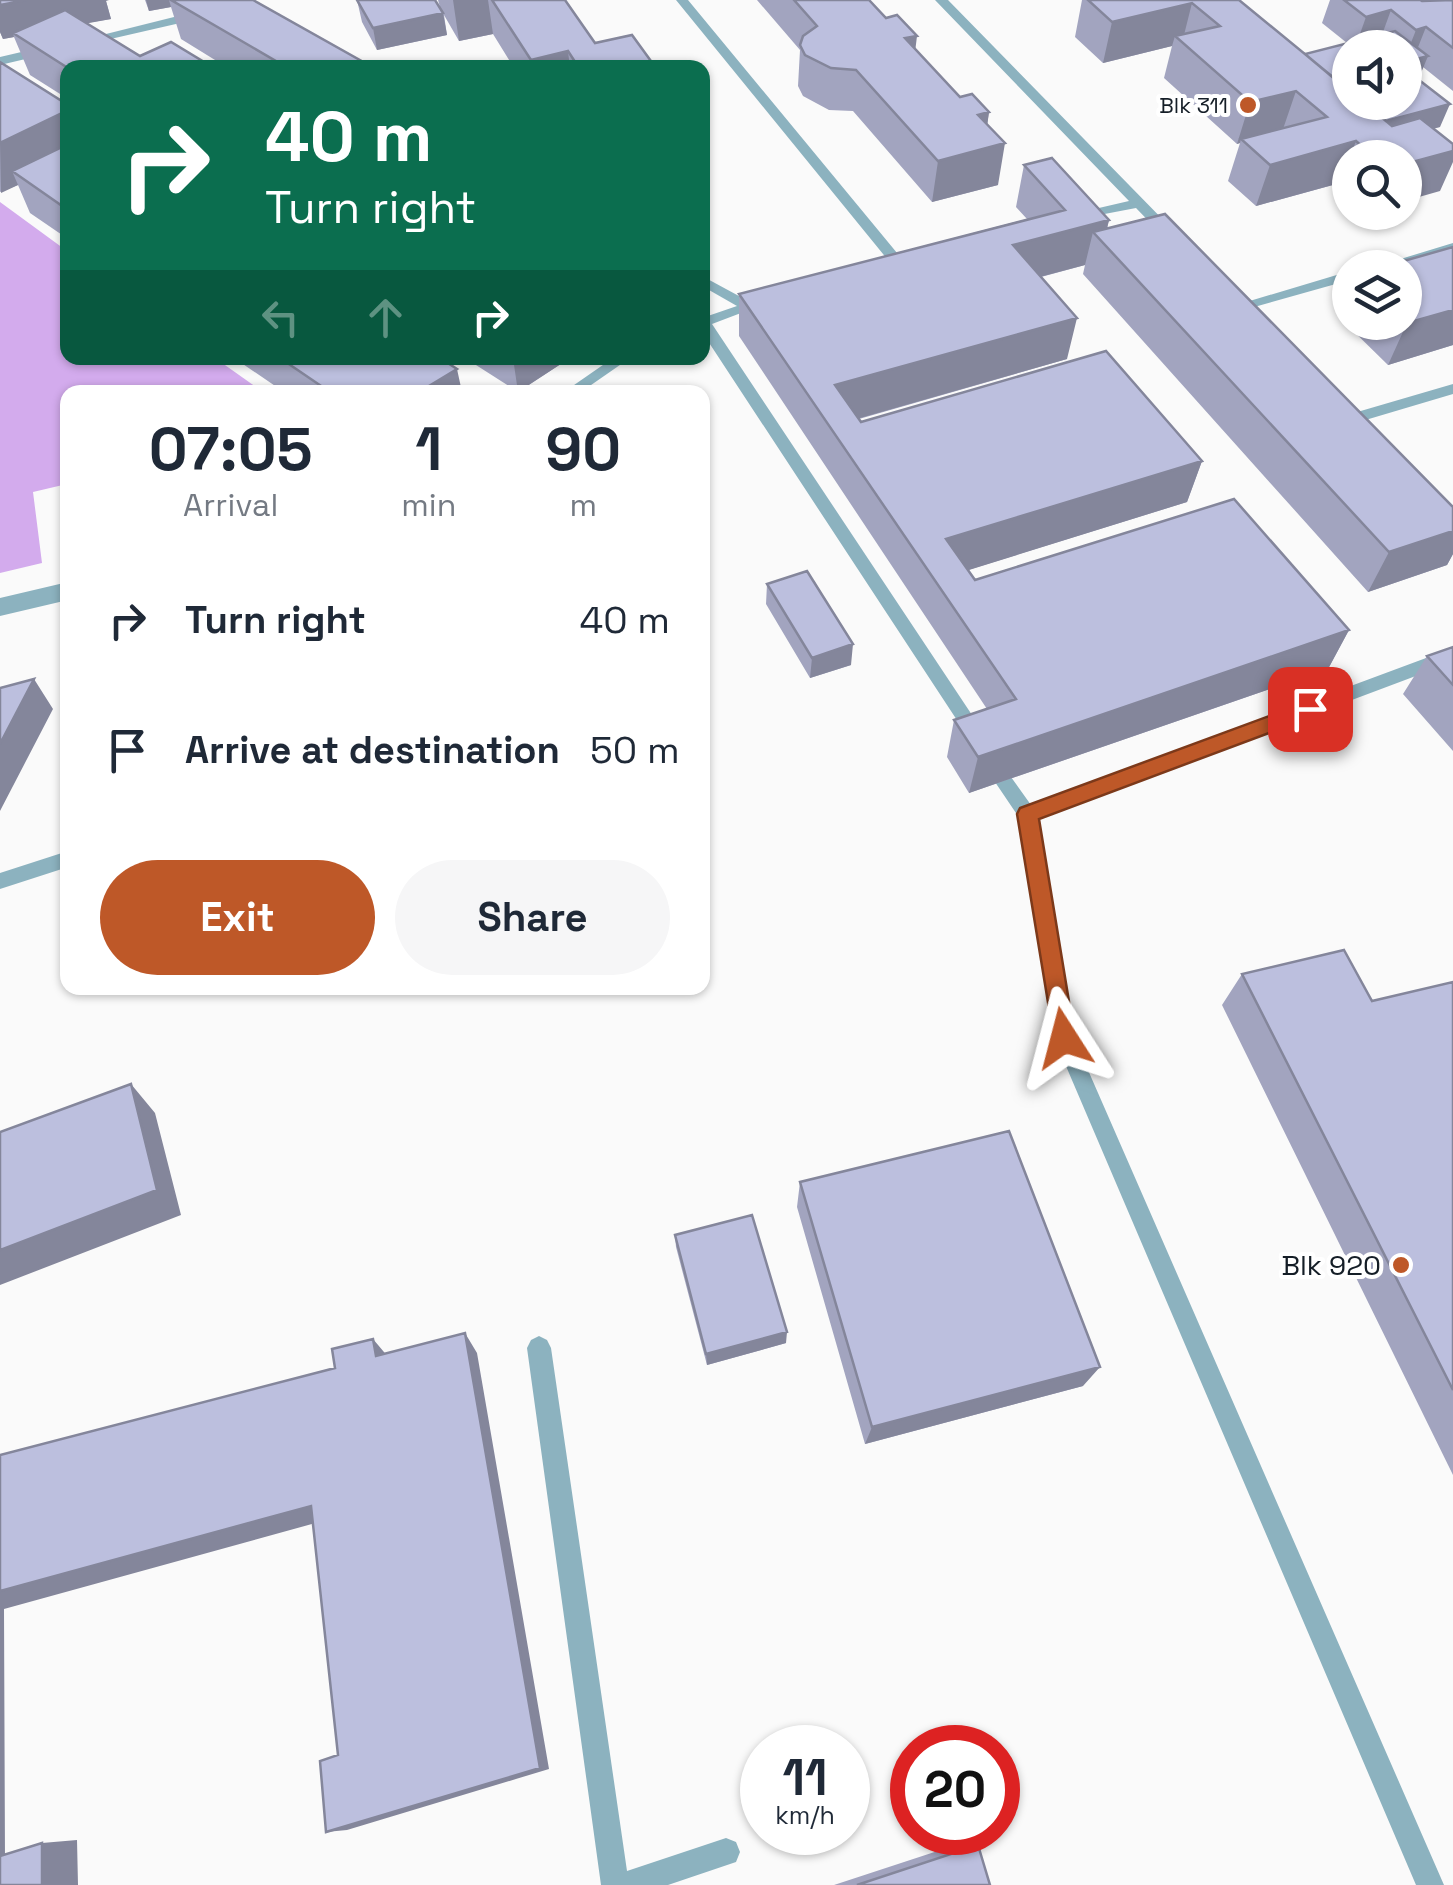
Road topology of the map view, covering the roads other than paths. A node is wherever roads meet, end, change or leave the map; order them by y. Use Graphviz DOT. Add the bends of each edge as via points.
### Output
graph roads {
  1 [pos="682,0"];
  2 [pos="941,0"];
  3 [pos="214,11"];
  4 [pos="0,61"];
  5 [pos="1139,202"];
  6 [pos="1063,221"];
  7 [pos="1177,242"];
  8 [pos="1453,246"];
  9 [pos="1422,255"];
  10 [pos="914,258"];
  11 [pos="897,262"];
  12 [pos="878,268"];
  13 [pos="1332,281"];
  14 [pos="710,285"];
  15 [pos="1228,293"];
  16 [pos="784,295"];
  17 [pos="747,306"];
  18 [pos="1240,306"];
  19 [pos="710,320"];
  20 [pos="1254,320"];
  21 [pos="710,334"];
  22 [pos="612,365"];
  23 [pos="582,385"];
  24 [pos="1453,389"];
  25 [pos="1338,405"];
  26 [pos="60,593"];
  27 [pos="0,607"];
  28 [pos="1453,656"];
  29 [pos="982,744"];
  30 [pos="1004,782"];
  31 [pos="1027,814"];
  32 [pos="60,862"];
  33 [pos="0,881"];
  34 [pos="539,1348"];
  35 [pos="726,1852"];
  36 [pos="615,1885"];
  37 [pos="626,1885"];
  38 [pos="1430,1885"];
  1 -- 11 [label="lane"];
  2 -- 5 [label="lane"];
  3 -- 4 [label="lane"];
  5 -- 6 [label="lane"];
  5 -- 7 [label="lane"];
  8 -- 9 [label="lane"];
  10 -- 11 [label="lane"];
  11 -- 12 [label="lane"];
  13 -- 18 [label="lane"];
  14 -- 17 [label="lane"];
  15 -- 18 [label="lane"];
  16 -- 17 [label="lane"];
  17 -- 19 [label="lane"];
  18 -- 20 [label="lane"];
  21 -- 29 [label="lane"];
  22 -- 23 [label="lane"];
  24 -- 25 [label="lane" via="1358,425"];
  26 -- 27 [label="street"];
  28 -- 31 [label="lane"];
  30 -- 31 [label="lane"];
  31 -- 38 [label="lane" via="1064,1038"];
  32 -- 33 [label="lane"];
  34 -- 36 [label="lane"];
  35 -- 37 [label="lane"];
}
